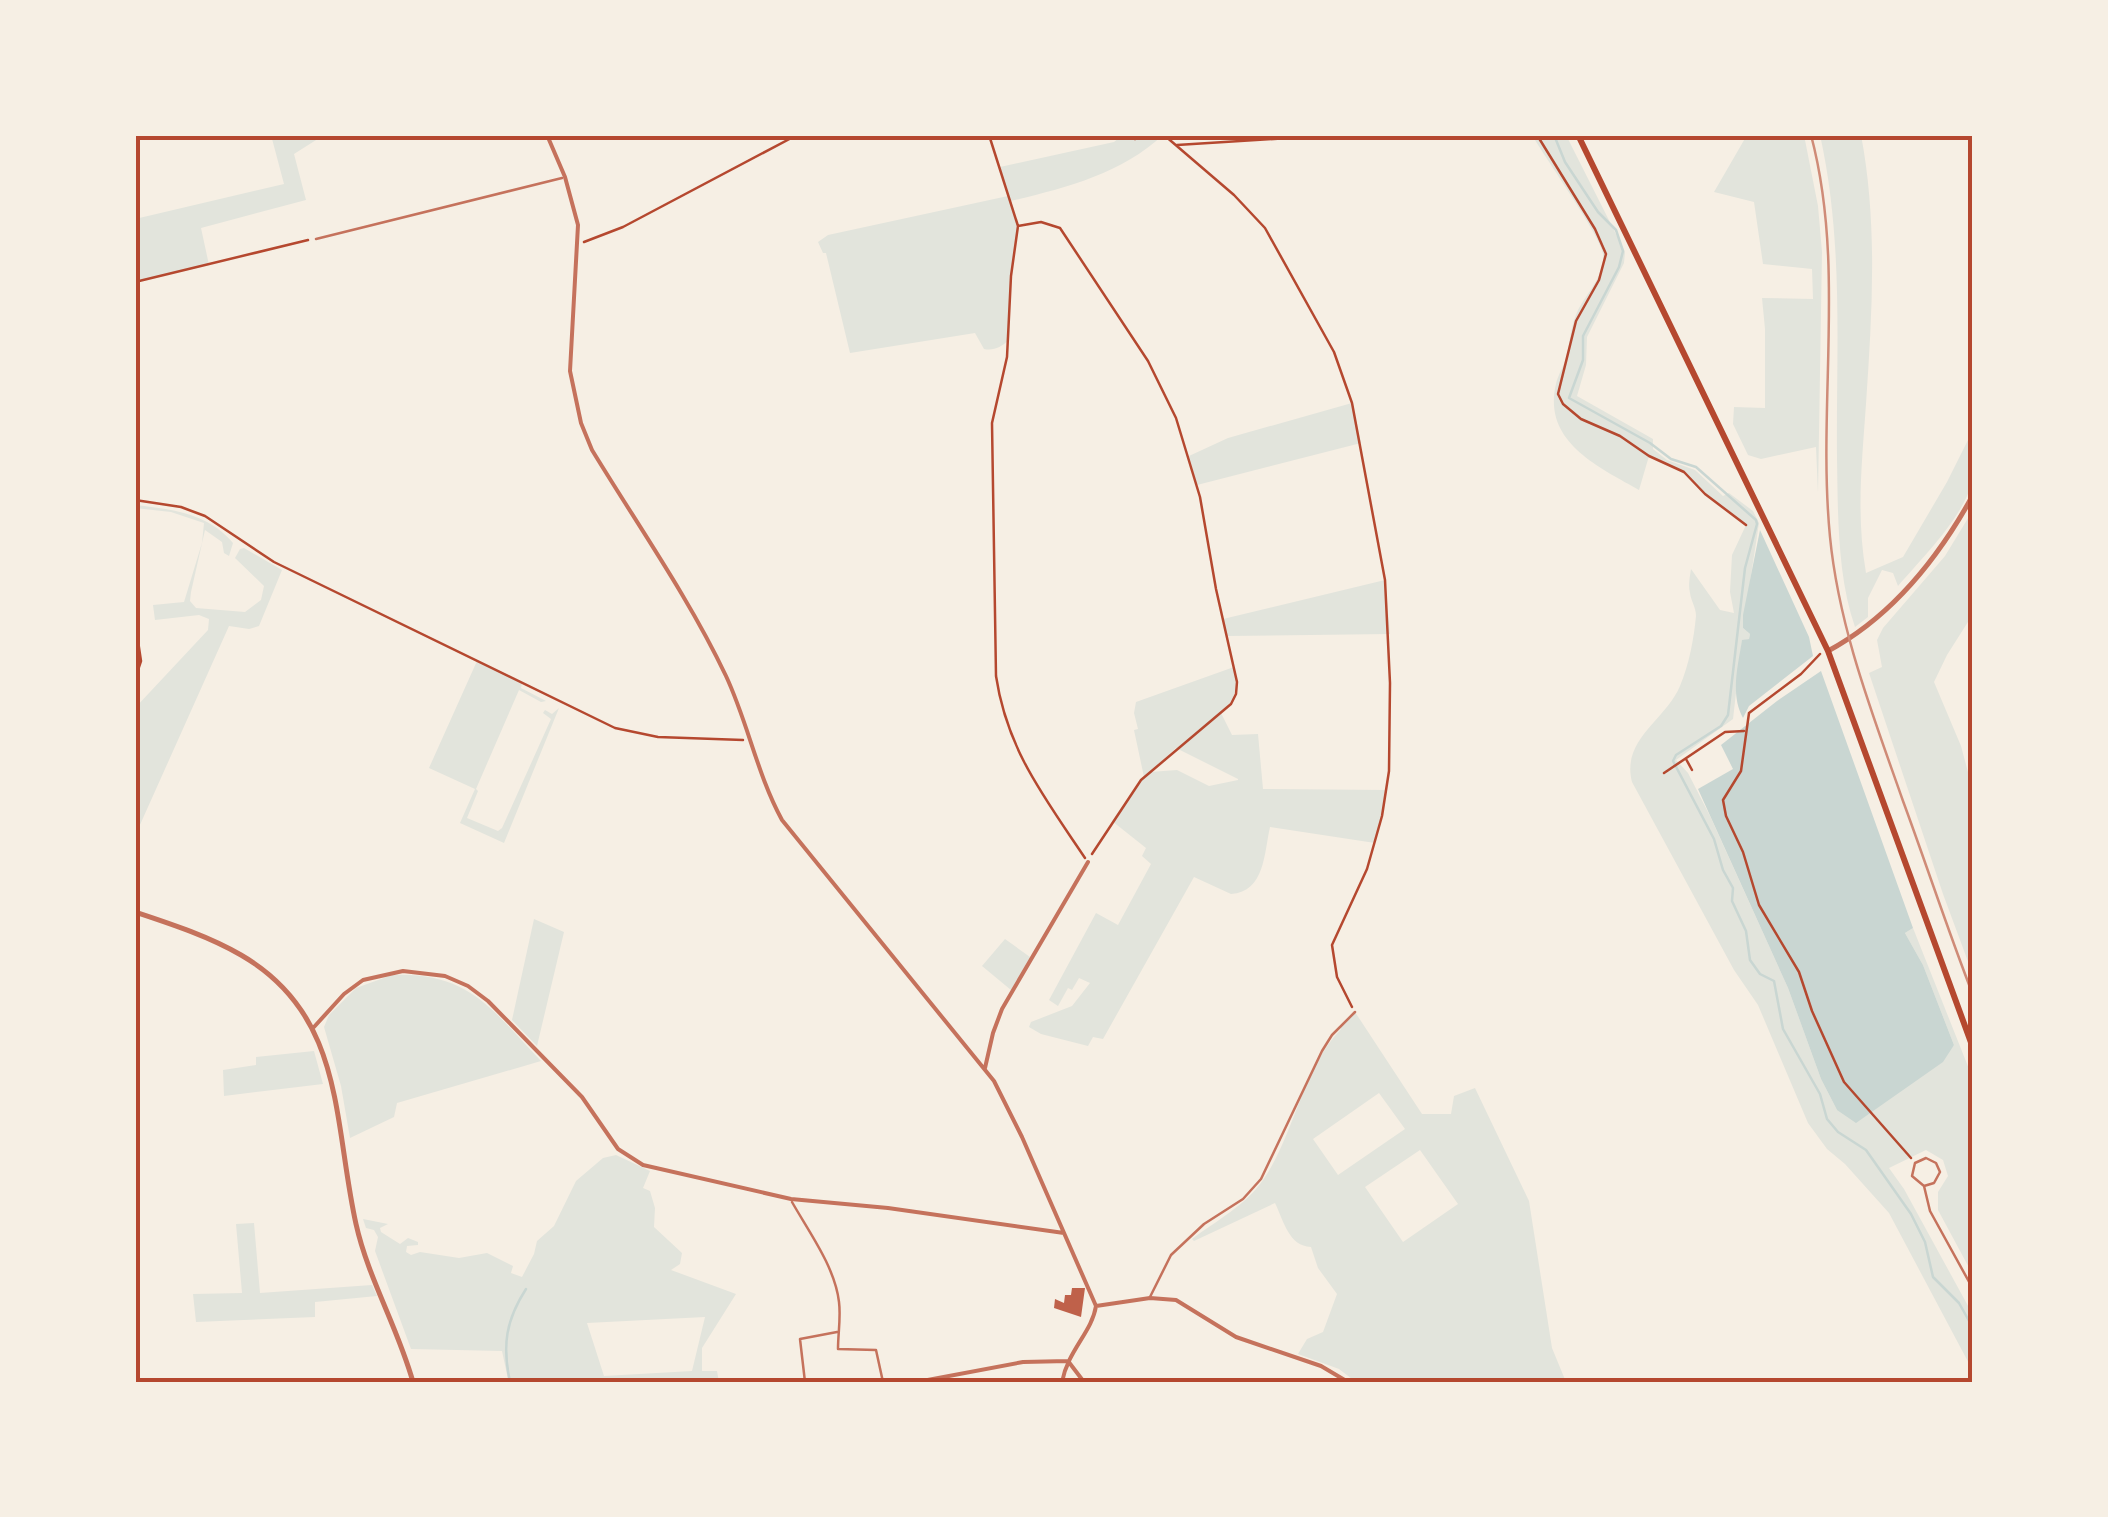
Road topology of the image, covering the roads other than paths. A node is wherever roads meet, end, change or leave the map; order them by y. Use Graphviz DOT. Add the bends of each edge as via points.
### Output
graph roads {
  1 [pos="547,135"];
  2 [pos="1578,135"];
  3 [pos="565,177"];
  4 [pos="316,238"];
  5 [pos="1973,496"];
  6 [pos="1828,651"];
  7 [pos="1088,862"];
  8 [pos="135,912"];
  9 [pos="1355,1012"];
  10 [pos="314,1027"];
  11 [pos="1973,1048"];
  12 [pos="985,1068"];
  13 [pos="1924,1186"];
  14 [pos="791,1199"];
  15 [pos="1064,1233"];
  16 [pos="1973,1289"];
  17 [pos="1150,1298"];
  18 [pos="1096,1306"];
  19 [pos="838,1332"];
  20 [pos="1068,1361"];
  21 [pos="412,1382"];
  22 [pos="805,1382"];
  23 [pos="883,1382"];
  24 [pos="917,1382"];
  25 [pos="1062,1382"];
  26 [pos="1084,1382"];
  27 [pos="1348,1382"];
  1 -- 3 [label="street"];
  2 -- 6 [label="main road"];
  3 -- 4 [label="lane"];
  3 -- 12 [label="street" via="578,225 570,371 592,450 718,660 768,793 792,836"];
  5 -- 6 [label="street" via="1942,548 1906,587 1858,633"];
  6 -- 11 [label="main road"];
  7 -- 12 [label="street" via="1002,1009"];
  8 -- 10 [label="street" via="254,963 289,991"];
  9 -- 17 [label="lane" via="1322,1051 1262,1179 1171,1255"];
  10 -- 14 [label="street" via="363,980 403,971 453,978 513,1025 582,1097 628,1158"];
  10 -- 21 [label="street" via="360,1237"];
  12 -- 15 [label="street"];
  13 -- 13 [label="lane" via="1936,1182 1938,1167 1926,1158 1915,1163 1912,1176"];
  13 -- 16 [label="lane"];
  14 -- 15 [label="street"];
  14 -- 19 [label="lane" via="832,1278"];
  15 -- 18 [label="street"];
  17 -- 18 [label="street"];
  17 -- 27 [label="street" via="1184,1302 1236,1336"];
  18 -- 20 [label="street"];
  19 -- 22 [label="lane" via="800,1339"];
  19 -- 23 [label="lane" via="838,1349 876,1350"];
  20 -- 24 [label="street" via="1023,1362"];
  20 -- 25 [label="street"];
  20 -- 26 [label="street"];
}
